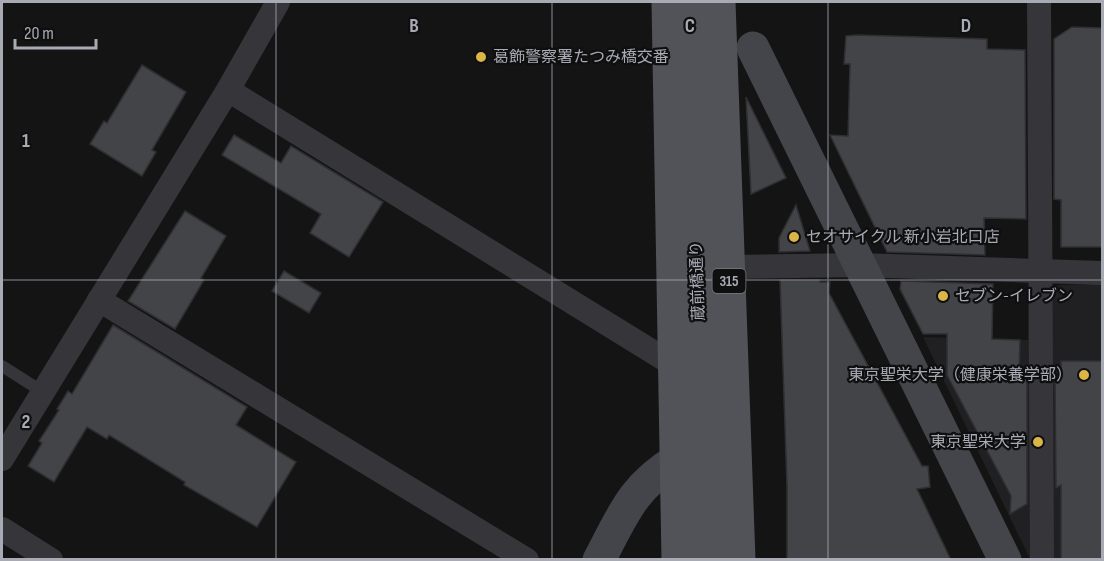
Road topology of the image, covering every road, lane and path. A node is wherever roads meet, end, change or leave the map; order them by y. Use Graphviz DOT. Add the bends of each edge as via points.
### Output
graph roads {
  1 [pos="278,2"];
  2 [pos="668,2"];
  3 [pos="693,2"];
  4 [pos="719,2"];
  5 [pos="1039,2"];
  6 [pos="753,48"];
  7 [pos="228,90"];
  8 [pos="859,265"];
  9 [pos="728,267"];
  10 [pos="1041,272"];
  11 [pos="1102,273"];
  12 [pos="99,300"];
  13 [pos="674,364"];
  14 [pos="2,366"];
  15 [pos="43,392"];
  16 [pos="2,459"];
  17 [pos="677,460"];
  18 [pos="2,529"];
  19 [pos="51,560"];
  20 [pos="527,560"];
  21 [pos="599,560"];
  22 [pos="678,560"];
  23 [pos="707,560"];
  24 [pos="739,560"];
  25 [pos="1005,560"];
  26 [pos="1042,560"];
  1 -- 7 [label="street"];
  2 -- 13 [label="main road"];
  3 -- 23 [label="main road, 蔵前橋通り / 315, bridge"];
  4 -- 9 [label="main road, 315"];
  5 -- 10 [label="street"];
  6 -- 8 [label="street"];
  7 -- 12 [label="street"];
  7 -- 13 [label="street"];
  8 -- 9 [label="street"];
  8 -- 10 [label="street"];
  8 -- 25 [label="street"];
  9 -- 24 [label="main road, 315"];
  10 -- 11 [label="street"];
  10 -- 26 [label="street"];
  12 -- 15 [label="street"];
  12 -- 20 [label="street"];
  13 -- 17 [label="main road"];
  14 -- 15 [label="lane"];
  15 -- 16 [label="street"];
  17 -- 21 [label="street" via="643,484"];
  17 -- 22 [label="main road"];
  18 -- 19 [label="street"];
}
